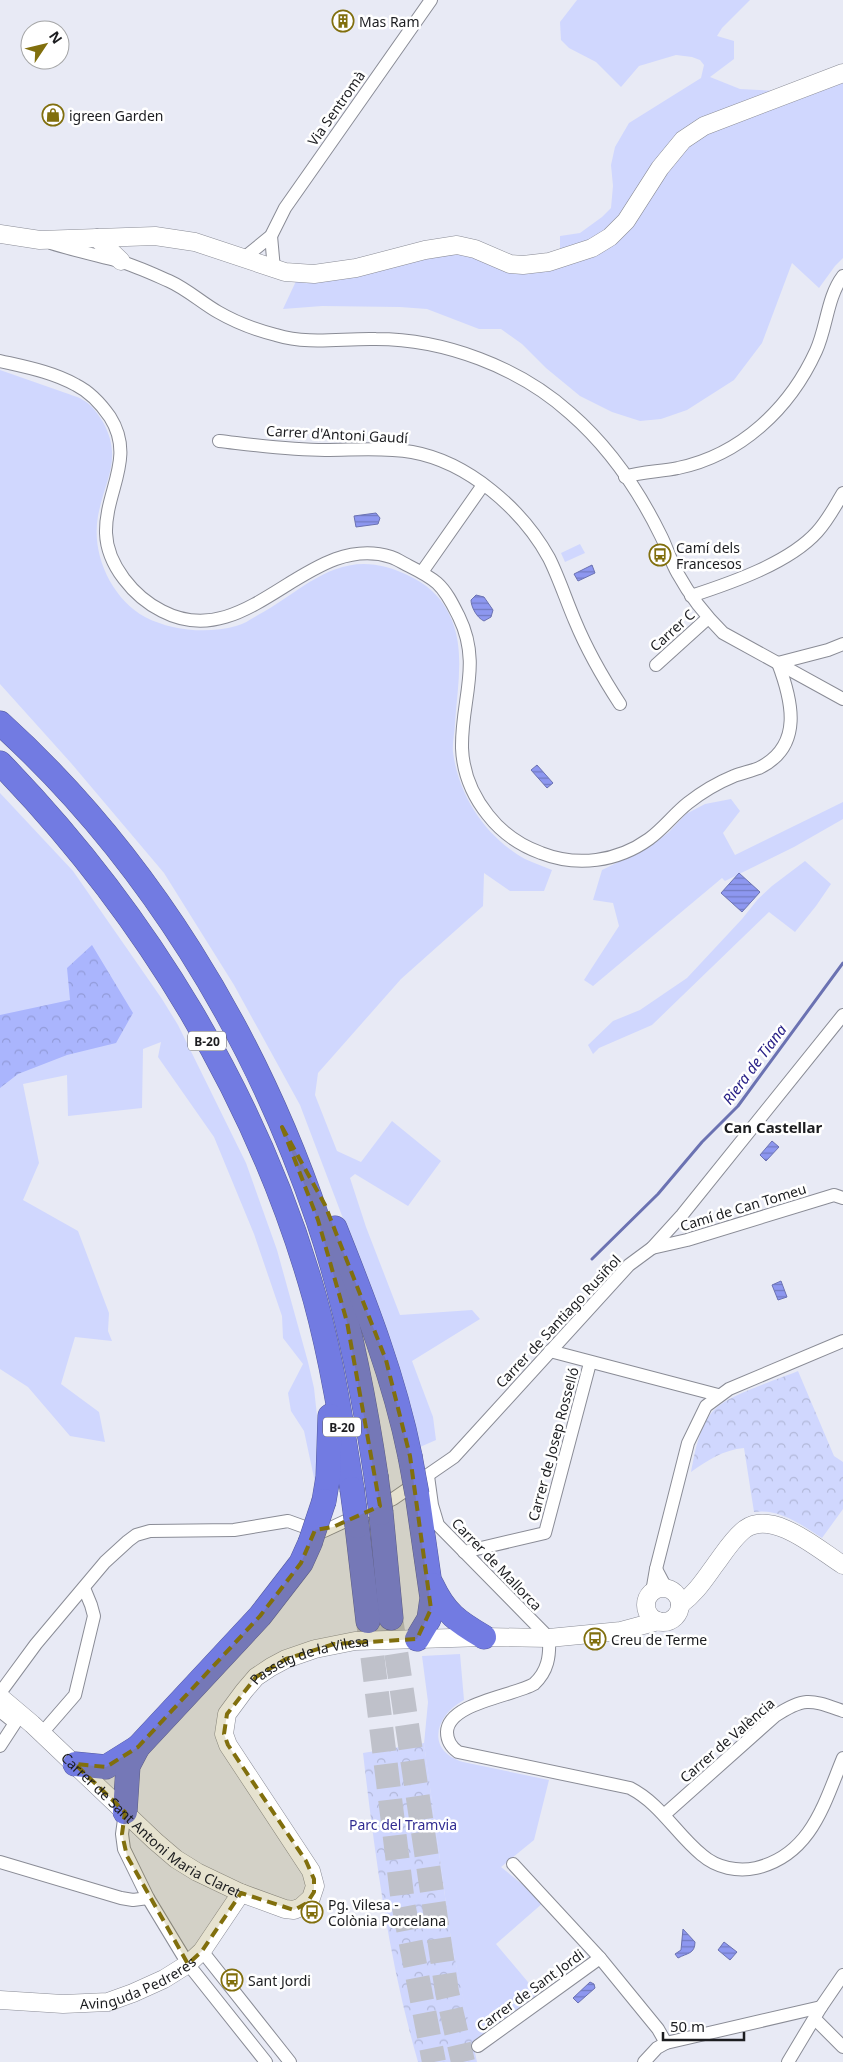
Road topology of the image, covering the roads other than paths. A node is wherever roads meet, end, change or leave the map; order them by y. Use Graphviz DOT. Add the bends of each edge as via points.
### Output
graph roads {
  1 [pos="431,0"];
  2 [pos="843,73"];
  3 [pos="0,234"];
  4 [pos="271,236"];
  5 [pos="97,238"];
  6 [pos="124,238"];
  7 [pos="40,240"];
  8 [pos="244,258"];
  9 [pos="121,261"];
  10 [pos="274,269"];
  11 [pos="843,276"];
  12 [pos="0,362"];
  13 [pos="219,441"];
  14 [pos="625,477"];
  15 [pos="483,485"];
  16 [pos="843,493"];
  17 [pos="422,572"];
  18 [pos="691,596"];
  19 [pos="708,618"];
  20 [pos="843,644"];
  21 [pos="759,654"];
  22 [pos="778,663"];
  23 [pos="656,665"];
  24 [pos="787,693"];
  25 [pos="843,699"];
  26 [pos="620,704"];
  27 [pos="0,717"];
  28 [pos="8,730"];
  29 [pos="0,763"];
  30 [pos="843,1015"];
  31 [pos="282,1126"];
  32 [pos="843,1198"];
  33 [pos="652,1248"];
  34 [pos="843,1341"];
  35 [pos="550,1351"];
  36 [pos="590,1363"];
  37 [pos="331,1365"];
  38 [pos="718,1395"];
  39 [pos="422,1485"];
  40 [pos="464,1552"];
  41 [pos="843,1565"];
  42 [pos="430,1580"];
  43 [pos="84,1588"];
  44 [pos="664,1596"];
  45 [pos="658,1621"];
  46 [pos="614,1631"];
  47 [pos="484,1637"];
  48 [pos="548,1638"];
  49 [pos="417,1639"];
  50 [pos="0,1693"];
  51 [pos="0,1697"];
  52 [pos="0,1711"];
  53 [pos="843,1711"];
  54 [pos="42,1734"];
  55 [pos="0,1746"];
  56 [pos="138,1747"];
  57 [pos="843,1758"];
  58 [pos="75,1764"];
  59 [pos="125,1812"];
  60 [pos="664,1814"];
  61 [pos="0,1862"];
  62 [pos="513,1864"];
  63 [pos="314,1892"];
  64 [pos="241,1893"];
  65 [pos="148,1898"];
  66 [pos="202,1950"];
  67 [pos="600,1958"];
  68 [pos="188,1964"];
  69 [pos="843,1975"];
  70 [pos="0,2000"];
  71 [pos="821,2007"];
  72 [pos="815,2019"];
  73 [pos="666,2043"];
  74 [pos="478,2046"];
  75 [pos="843,2047"];
  76 [pos="266,2062"];
  77 [pos="290,2062"];
  78 [pos="644,2062"];
  79 [pos="788,2062"];
  1 -- 4 [label="street, Via Sentromà" via="285,208"];
  2 -- 10 [label="street" via="704,126 683,140 660,168 626,221 610,237 574,255 549,262 510,264 457,245 314,274"];
  3 -- 7 [label="street"];
  4 -- 8 [label="street, Via Sentromà"];
  4 -- 10 [label="street"];
  5 -- 6 [label="street"];
  5 -- 7 [label="street"];
  5 -- 9 [label="street"];
  6 -- 8 [label="street" via="155,236 195,242"];
  6 -- 9 [label="street" via="119,250"];
  7 -- 9 [label="street"];
  8 -- 10 [label="street"];
  9 -- 14 [label="street" via="172,283 247,326 279,336 312,341 376,338 421,343 459,352 498,367 541,390 570,413 598,440"];
  11 -- 14 [label="street" via="835,289 817,349 804,376 781,408 764,424 715,456 678,468"];
  12 -- 17 [label="street" via="34,369 76,385 102,406 112,420 121,450 106,535 112,556 133,590 161,611 195,620 230,616 314,569 351,554 390,556"];
  13 -- 15 [label="street, Carrer d'Antoni Gaudí" via="281,448 372,448 413,452 452,464"];
  14 -- 18 [label="street" via="652,519"];
  15 -- 17 [label="street"];
  15 -- 26 [label="street, Carrer d'Antoni Gaudí" via="523,521 538,540 586,644"];
  16 -- 18 [label="street" via="817,532 795,551 765,568"];
  17 -- 24 [label="street" via="447,596 469,642 462,749 469,784 495,824 524,847 547,855 583,861 629,851 651,838 679,810 705,791 769,762 786,740 792,723"];
  18 -- 19 [label="street"];
  19 -- 21 [label="street" via="723,633"];
  19 -- 23 [label="street, Carrer C"];
  20 -- 22 [label="street"];
  21 -- 22 [label="street"];
  21 -- 24 [label="street"];
  22 -- 24 [label="street"];
  22 -- 25 [label="street"];
  27 -- 28 [label="highway"];
  28 -- 31 [label="highway, B-20" via="90,816 169,920 230,1019"];
  29 -- 37 [label="highway, B-20" via="30,793 124,909 177,988 215,1054 246,1114 287,1213 315,1299"];
  30 -- 33 [label="street, Carrer de Santiago Rusiñol"];
  31 -- 37 [label="highway, B-20, bridge" via="334,1271 358,1368 381,1514 380,1620 357,1526"];
  31 -- 39 [label="highway, B-20, bridge" via="315,1183 364,1299 396,1395 410,1456"];
  32 -- 33 [label="street, Camí de Can Tomeu" via="834,1195"];
  33 -- 35 [label="street, Carrer de Santiago Rusiñol" via="629,1265"];
  34 -- 38 [label="street"];
  35 -- 36 [label="street"];
  35 -- 39 [label="street, Carrer de Santiago Rusiñol" via="454,1457"];
  36 -- 38 [label="street"];
  36 -- 40 [label="street, Carrer de Josep Rosselló" via="545,1533"];
  37 -- 56 [label="highway, bridge" via="328,1477 324,1501 301,1563 260,1616"];
  38 -- 44 [label="street" via="701,1412 688,1443 656,1569"];
  39 -- 40 [label="street, Carrer de Mallorca" via="438,1525"];
  39 -- 42 [label="highway, B-20"];
  39 -- 43 [label="street, Carrer de Santiago Rusiñol" via="324,1530 313,1530 288,1521 234,1530 136,1535 105,1562"];
  40 -- 48 [label="street, Carrer de Mallorca"];
  41 -- 44 [label="street" via="778,1525 760,1523 739,1534 700,1585"];
  42 -- 47 [label="highway, B-20" via="446,1611"];
  42 -- 49 [label="highway, B-20" via="429,1619"];
  43 -- 50 [label="street"];
  43 -- 54 [label="street" via="94,1616 75,1695"];
  44 -- 45 [label="street" via="649,1615"];
  44 -- 45 [label="street, Passeig de la Vilesa" via="680,1610 674,1618"];
  44 -- 46 [label="street"];
  45 -- 46 [label="street, Passeig de la Vilesa"];
  46 -- 48 [label="street, Passeig de la Vilesa"];
  47 -- 48 [label="street, Passeig de la Vilesa"];
  47 -- 49 [label="street, Passeig de la Vilesa"];
  48 -- 60 [label="street" via="550,1647 542,1676 534,1684 457,1714 448,1726 450,1745 458,1752 630,1788"];
  49 -- 63 [label="street, Passeig de la Vilesa" via="334,1644 286,1659 256,1677 227,1714 224,1734 228,1745 306,1860 314,1879"];
  51 -- 54 [label="street, Carrer de Sant Antoni Maria Claret"];
  52 -- 55 [label="street" via="15,1723"];
  53 -- 60 [label="street, Carrer de València" via="814,1701 790,1706"];
  54 -- 58 [label="street, Carrer de Sant Antoni Maria Claret"];
  56 -- 58 [label="highway" via="106,1767"];
  56 -- 59 [label="highway" via="128,1766"];
  57 -- 60 [label="street" via="819,1817 792,1852 772,1864 744,1870 721,1866 703,1856"];
  58 -- 59 [label="street, Carrer de Sant Antoni Maria Claret"];
  59 -- 64 [label="street, Carrer de Sant Antoni Maria Claret" via="176,1859"];
  59 -- 65 [label="street" via="124,1849"];
  61 -- 65 [label="street" via="121,1898"];
  62 -- 67 [label="street"];
  63 -- 64 [label="street, Carrer de Sant Antoni Maria Claret" via="307,1903 294,1910 285,1910"];
  64 -- 66 [label="street, Avinguda Pedreres"];
  65 -- 68 [label="street"];
  66 -- 68 [label="street, Avinguda Pedreres"];
  66 -- 77 [label="street"];
  67 -- 73 [label="street"];
  67 -- 74 [label="street, Carrer de Sant Jordi"];
  68 -- 70 [label="street, Avinguda Pedreres" via="164,1979 108,2002 63,2004"];
  68 -- 76 [label="street"];
  69 -- 71 [label="street"];
  71 -- 72 [label="street"];
  71 -- 73 [label="street"];
  72 -- 75 [label="street"];
  72 -- 79 [label="street"];
  73 -- 78 [label="street"];
}
